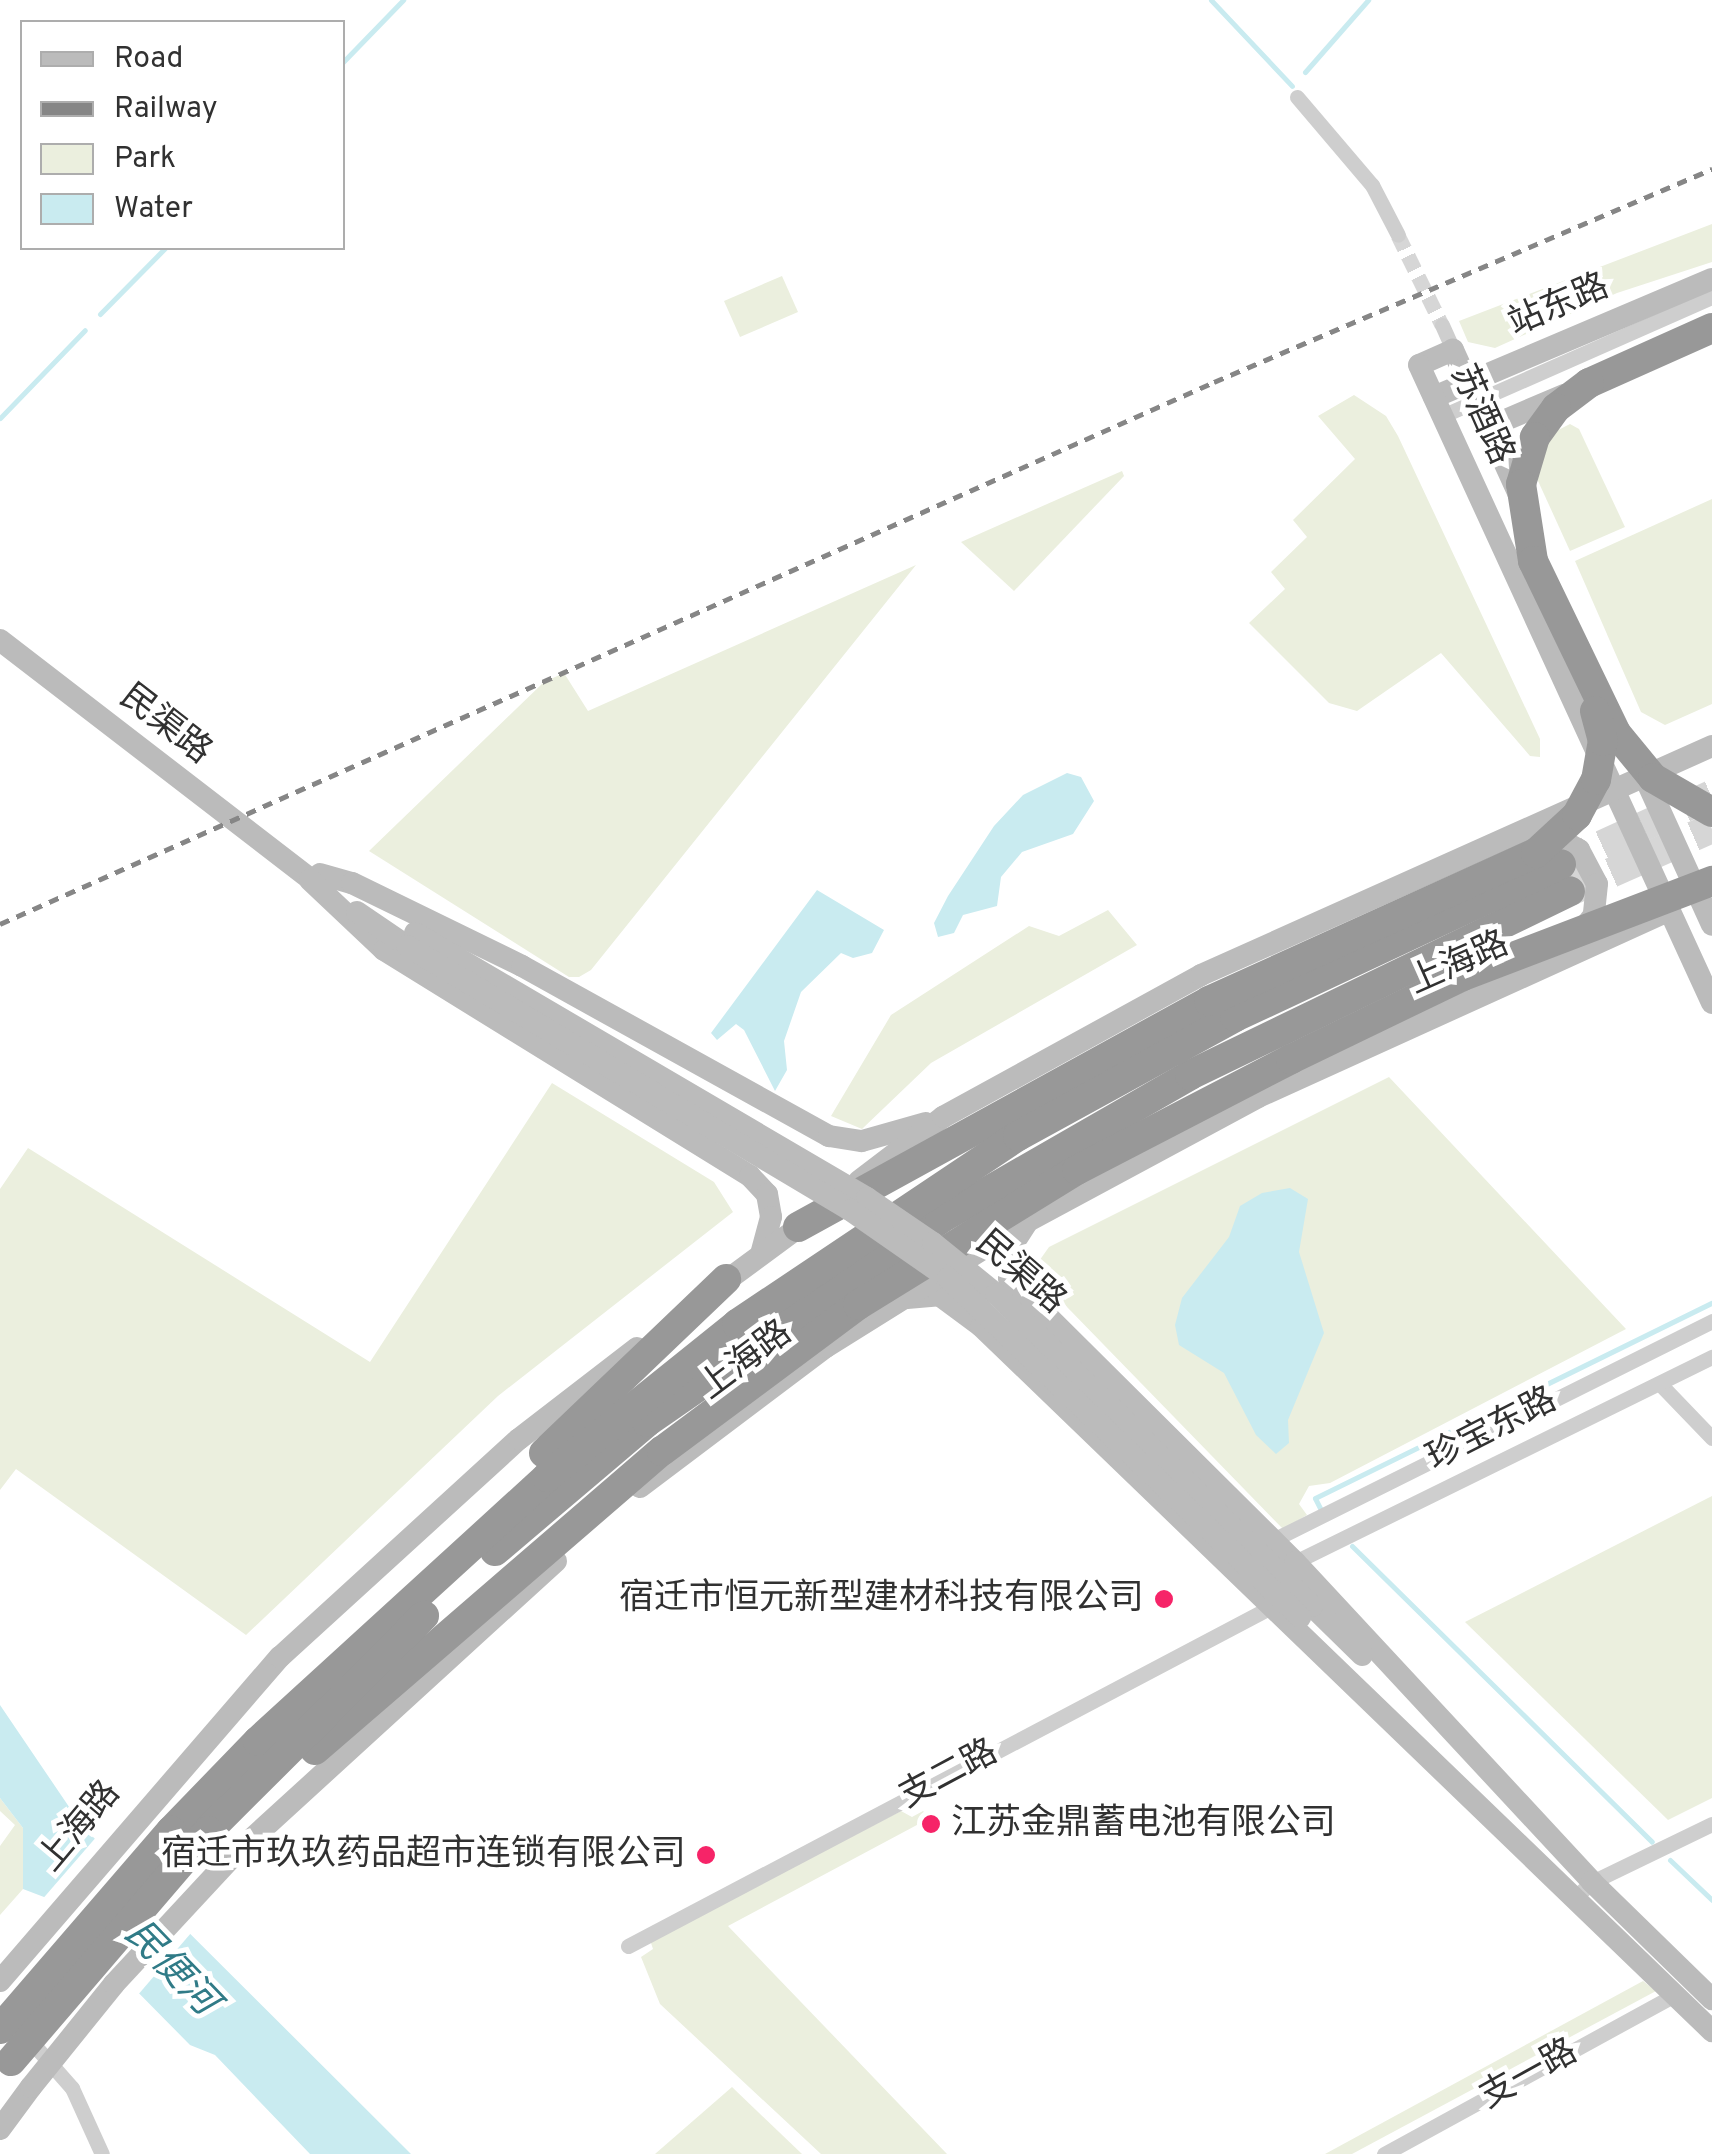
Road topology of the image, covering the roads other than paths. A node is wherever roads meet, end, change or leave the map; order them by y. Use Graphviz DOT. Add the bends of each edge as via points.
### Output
graph roads {
  1 [pos="1297,98"];
  2 [pos="1398,235"];
  3 [pos="1712,279"];
  4 [pos="1712,297"];
  5 [pos="1442,325"];
  6 [pos="1712,329"];
  7 [pos="1453,350"];
  8 [pos="1473,391"];
  9 [pos="1438,407"];
  10 [pos="1532,408"];
  11 [pos="1489,427"];
  12 [pos="1506,465"];
  13 [pos="1554,606"];
  14 [pos="0,640"];
  15 [pos="1712,746"];
  16 [pos="1644,775"];
  17 [pos="1612,788"];
  18 [pos="1712,812"];
  19 [pos="1421,875"];
  20 [pos="315,877"];
  21 [pos="1708,891"];
  22 [pos="1668,912"];
  23 [pos="1712,925"];
  24 [pos="1484,994"];
  25 [pos="1712,1003"];
  26 [pos="944,1117"];
  27 [pos="1028,1221"];
  28 [pos="798,1228"];
  29 [pos="762,1251"];
  30 [pos="726,1280"];
  31 [pos="879,1311"];
  32 [pos="1712,1321"];
  33 [pos="1712,1356"];
  34 [pos="1660,1384"];
  35 [pos="1712,1438"];
  36 [pos="1273,1540"];
  37 [pos="1295,1562"];
  38 [pos="1271,1607"];
  39 [pos="1306,1611"];
  40 [pos="258,1741"];
  41 [pos="1712,1824"];
  42 [pos="219,1842"];
  43 [pos="1592,1882"];
  44 [pos="1572,1900"];
  45 [pos="628,1946"];
  46 [pos="0,1981"];
  47 [pos="1675,1996"];
  48 [pos="1712,1999"];
  49 [pos="0,2006"];
  50 [pos="0,2029"];
  51 [pos="1712,2032"];
  52 [pos="5,2068"];
  53 [pos="0,2129"];
  54 [pos="102,2154"];
  55 [pos="1384,2154"];
  1 -- 2 [label="street" via="1360,169"];
  3 -- 8 [label="main road, 站东路"];
  4 -- 8 [label="street"];
  5 -- 7 [label="street"];
  6 -- 10 [label="main road"];
  6 -- 13 [label="highway, bridge" via="1589,382 1556,408 1536,437 1521,484 1521,515 1532,561"];
  7 -- 8 [label="main road, 苏酒路"];
  7 -- 9 [label="main road, 苏酒路" via="1419,365"];
  8 -- 9 [label="main road, 站东路"];
  8 -- 11 [label="main road, 苏酒路"];
  9 -- 17 [label="main road, 苏酒路"];
  10 -- 11 [label="main road"];
  10 -- 12 [label="main road" via="1520,422"];
  11 -- 12 [label="main road, 苏酒路"];
  12 -- 16 [label="main road, 苏酒路"];
  13 -- 18 [label="highway, bridge" via="1630,753 1662,784"];
  13 -- 28 [label="highway, bridge" via="1604,741 1596,780 1577,815 1536,854 1209,1001"];
  14 -- 20 [label="main road, 民渠路"];
  15 -- 16 [label="main road, 上海路"];
  16 -- 17 [label="main road, 上海路"];
  16 -- 21 [label="main road, 苏酒路"];
  17 -- 19 [label="main road, 上海路"];
  17 -- 22 [label="main road, 苏酒路"];
  19 -- 24 [label="main road" via="1542,830 1564,837 1586,857 1598,899 1582,932"];
  19 -- 26 [label="main road, 上海路" via="1201,975"];
  20 -- 26 [label="main road" via="522,966 830,1136 862,1141"];
  20 -- 29 [label="main road" via="384,950 750,1176 767,1194 772,1217"];
  20 -- 39 [label="main road, 民渠路, bridge" via="948,1278"];
  21 -- 22 [label="main road, 上海路"];
  21 -- 23 [label="main road, 苏酒路"];
  21 -- 42 [label="highway, bridge" via="1463,976 1292,1058 1078,1170 858,1305 662,1451 474,1608"];
  22 -- 24 [label="main road, 上海路"];
  22 -- 25 [label="main road, 苏酒路"];
  24 -- 27 [label="main road, 上海路" via="1258,1097"];
  26 -- 28 [label="main road, 上海路"];
  27 -- 31 [label="main road, 上海路"];
  27 -- 36 [label="main road, 民渠路" via="1010,1249 1010,1278"];
  28 -- 29 [label="main road, 上海路"];
  29 -- 30 [label="main road, 上海路"];
  30 -- 40 [label="highway" via="311,1672"];
  30 -- 46 [label="main road, 上海路" via="519,1438 280,1657"];
  31 -- 38 [label="main road, 民渠路" via="924,1292 957,1306"];
  31 -- 42 [label="main road, 上海路" via="631,1494"];
  32 -- 36 [label="street, 珍宝东路"];
  33 -- 34 [label="street, 珍宝东路"];
  34 -- 35 [label="street"];
  34 -- 37 [label="street, 珍宝东路"];
  36 -- 37 [label="main road, 民渠路"];
  37 -- 43 [label="main road, 民渠路"];
  38 -- 44 [label="main road, 民渠路"];
  38 -- 45 [label="street, 支二路"];
  39 -- 43 [label="main road, 民渠路"];
  39 -- 44 [label="main road, 民渠路"];
  40 -- 42 [label="highway, 上海路" via="648,1391 905,1209 1018,1136 1235,1017 1566,878 1190,1075 940,1219 760,1338 647,1422 464,1578"];
  40 -- 50 [label="highway, 上海路, bridge"];
  41 -- 43 [label="street"];
  42 -- 52 [label="highway, 上海路, bridge" via="134,1916"];
  42 -- 53 [label="main road, 上海路, bridge"];
  43 -- 44 [label="street"];
  43 -- 48 [label="main road, 民渠路"];
  44 -- 47 [label="main road, 民渠路"];
  47 -- 51 [label="main road, 民渠路"];
  47 -- 55 [label="street, 支一路"];
  49 -- 54 [label="street" via="72,2088"];
}
